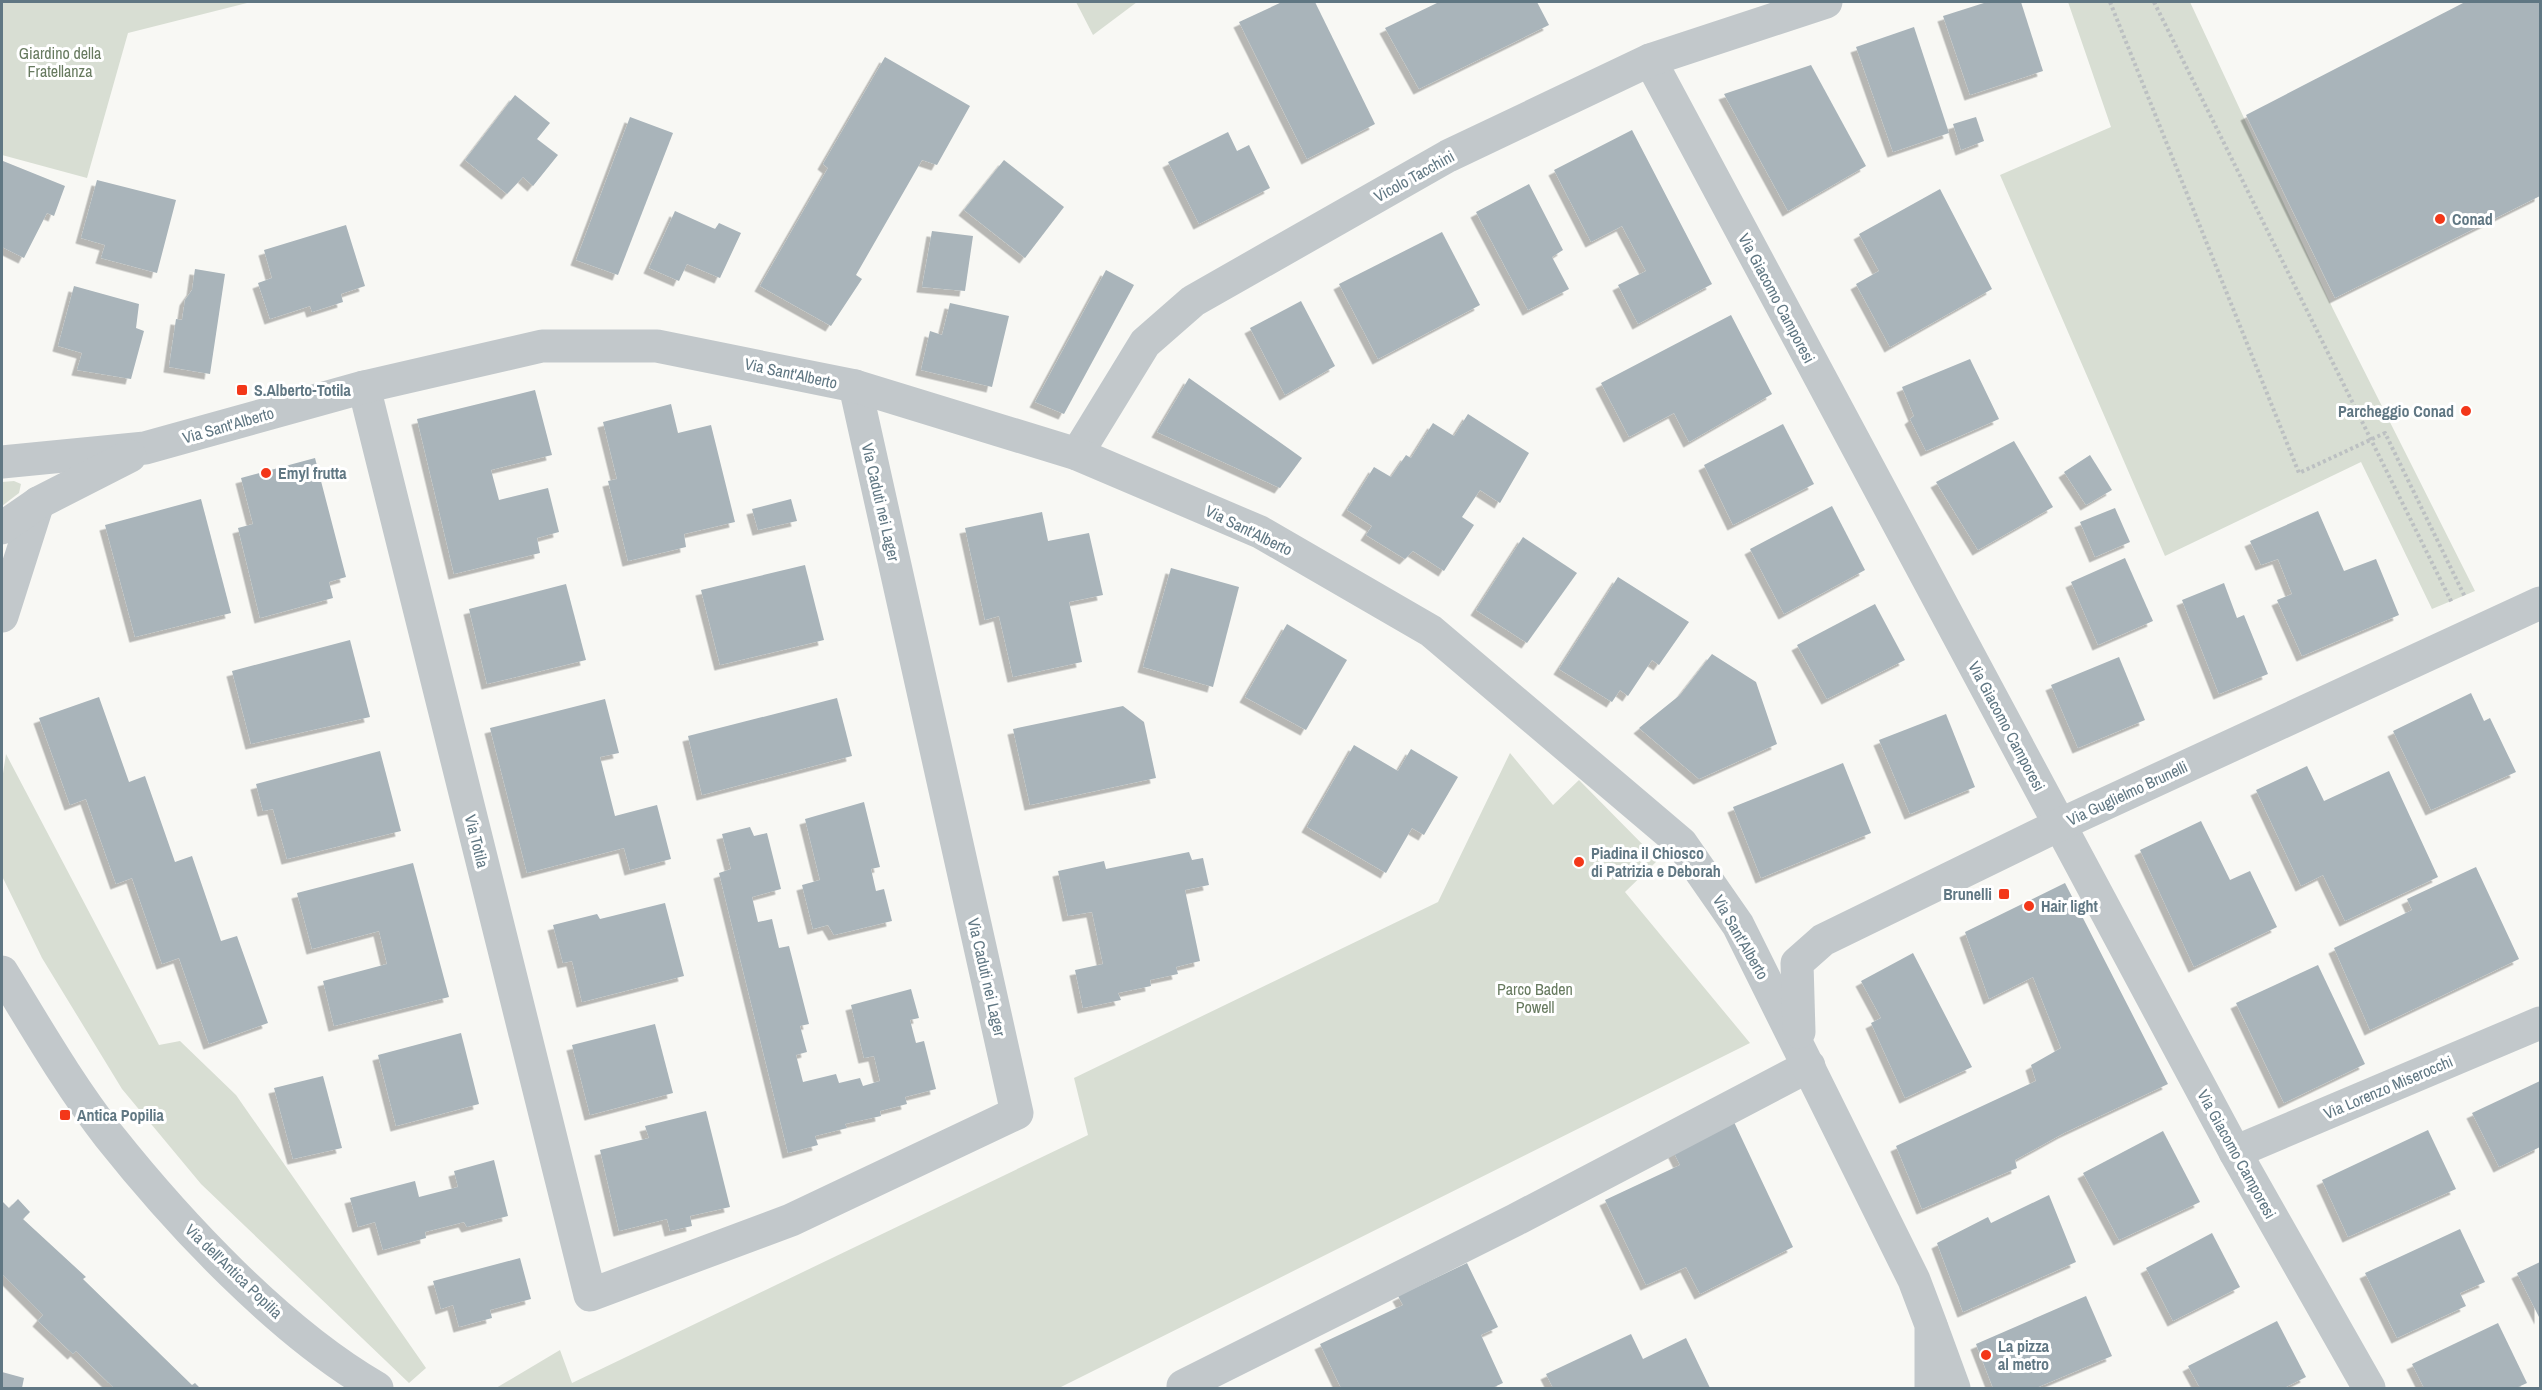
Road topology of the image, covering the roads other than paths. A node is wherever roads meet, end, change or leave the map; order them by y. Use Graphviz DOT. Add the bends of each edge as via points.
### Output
graph roads {
  1 [pos="1826,2"];
  2 [pos="1650,60"];
  3 [pos="855,386"];
  4 [pos="364,387"];
  5 [pos="145,448"];
  6 [pos="1077,454"];
  7 [pos="2,462"];
  8 [pos="38,503"];
  9 [pos="2,528"];
  10 [pos="2541,603"];
  11 [pos="2,616"];
  12 [pos="2060,825"];
  13 [pos="2,944"];
  14 [pos="2,972"];
  15 [pos="2541,1023"];
  16 [pos="45,1042"];
  17 [pos="1805,1056"];
  18 [pos="2235,1152"];
  19 [pos="590,1295"];
  20 [pos="1930,1325"];
  21 [pos="1183,1386"];
  22 [pos="377,1389"];
  23 [pos="1931,1389"];
  24 [pos="1954,1389"];
  25 [pos="2369,1389"];
  1 -- 2 [label="street, Vicolo Tacchini"];
  2 -- 6 [label="street, Vicolo Tacchini" via="1448,156 1193,301 1145,343"];
  2 -- 12 [label="street, Via Giacomo Camporesi"];
  3 -- 4 [label="street, Via Sant'Alberto" via="657,346 542,346"];
  3 -- 6 [label="street, Via Sant'Alberto"];
  3 -- 19 [label="street, Via Caduti nei Lager" via="1017,1113 791,1220"];
  4 -- 5 [label="street, Via Sant'Alberto"];
  4 -- 19 [label="street, Via Totila"];
  5 -- 7 [label="street, Via Sant'Alberto"];
  5 -- 8 [label="street, Via Sant'Alberto"];
  6 -- 17 [label="street, Via Sant'Alberto" via="1260,532 1431,631 1681,843 1738,925"];
  8 -- 9 [label="street, Via Sant'Alberto"];
  8 -- 11 [label="street"];
  10 -- 12 [label="street, Via Guglielmo Brunelli"];
  12 -- 17 [label="street, Via Guglielmo Brunelli" via="1823,940 1797,963 1796,998"];
  12 -- 18 [label="street, Via Giacomo Camporesi"];
  13 -- 16 [label="street"];
  14 -- 16 [label="street"];
  15 -- 18 [label="street, Via Lorenzo Miserocchi"];
  16 -- 22 [label="street, Via dell'Antica Popilia" via="108,1135 179,1218 264,1302 351,1373"];
  17 -- 20 [label="street, Via Sant'Alberto" via="1914,1280"];
  17 -- 21 [label="street" via="1515,1220"];
  18 -- 25 [label="street, Via Giacomo Camporesi"];
  20 -- 23 [label="street"];
  20 -- 24 [label="street, Via Sant'Alberto"];
}
